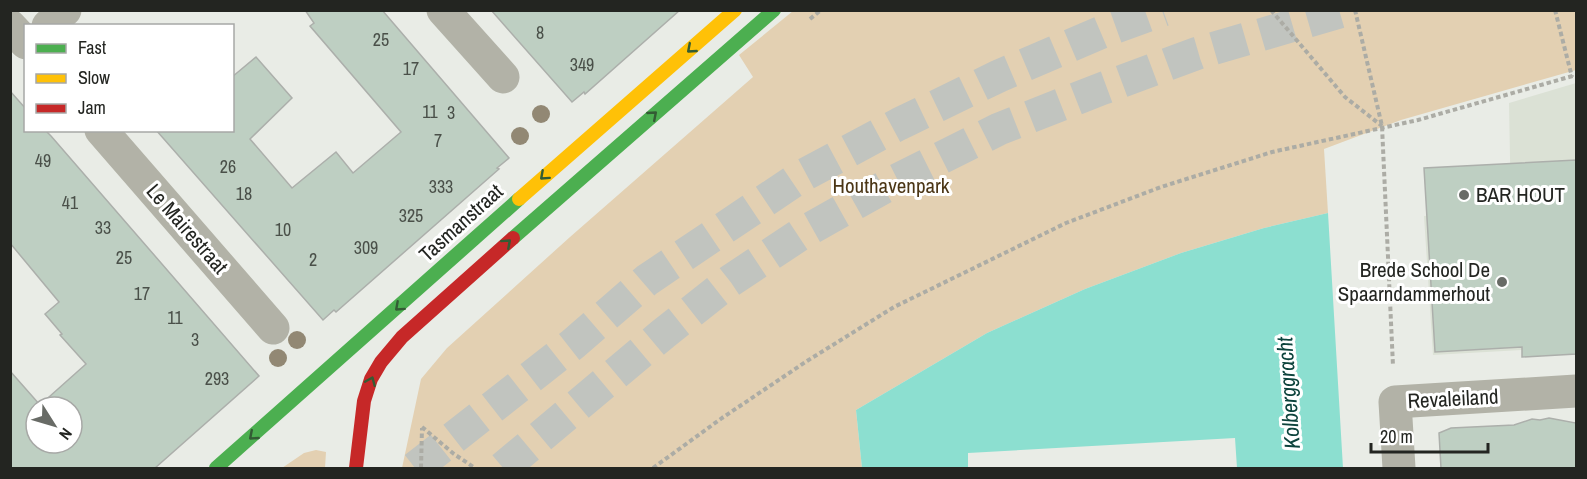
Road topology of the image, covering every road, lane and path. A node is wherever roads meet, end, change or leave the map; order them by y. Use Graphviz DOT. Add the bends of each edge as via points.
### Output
graph roads {
  1 [pos="65,10"];
  2 [pos="443,10"];
  3 [pos="735,10"];
  4 [pos="774,10"];
  5 [pos="1271,10"];
  6 [pos="1355,10"];
  7 [pos="1556,10"];
  8 [pos="50,24"];
  9 [pos="10,26"];
  10 [pos="24,42"];
  11 [pos="1574,76"];
  12 [pos="503,77"];
  13 [pos="1382,126"];
  14 [pos="103,132"];
  15 [pos="273,328"];
  16 [pos="1576,392"];
  17 [pos="1395,402"];
  18 [pos="216,468"];
  19 [pos="356,468"];
  20 [pos="421,468"];
  21 [pos="475,468"];
  22 [pos="653,468"];
  23 [pos="1399,468"];
  1 -- 8 [label="street"];
  2 -- 12 [label="street"];
  3 -- 18 [label="street, Tasmanstraat, one-way"];
  19 -- 4 [label="street, one-way" via="363,404 371,379 402,337"];
  5 -- 13 [label="path" via="1345,97"];
  6 -- 13 [label="path"];
  7 -- 11 [label="path"];
  9 -- 10 [label="street"];
  11 -- 13 [label="path" via="1418,120"];
  13 -- 17 [label="path"];
  13 -- 22 [label="path" via="1272,152 1161,187 1066,223 894,308 807,361"];
  14 -- 15 [label="street, Le Mairestraat"];
  16 -- 17 [label="street, Revaleiland"];
  17 -- 23 [label="street, Revaleiland"];
  20 -- 21 [label="path" via="422,427"];
}
